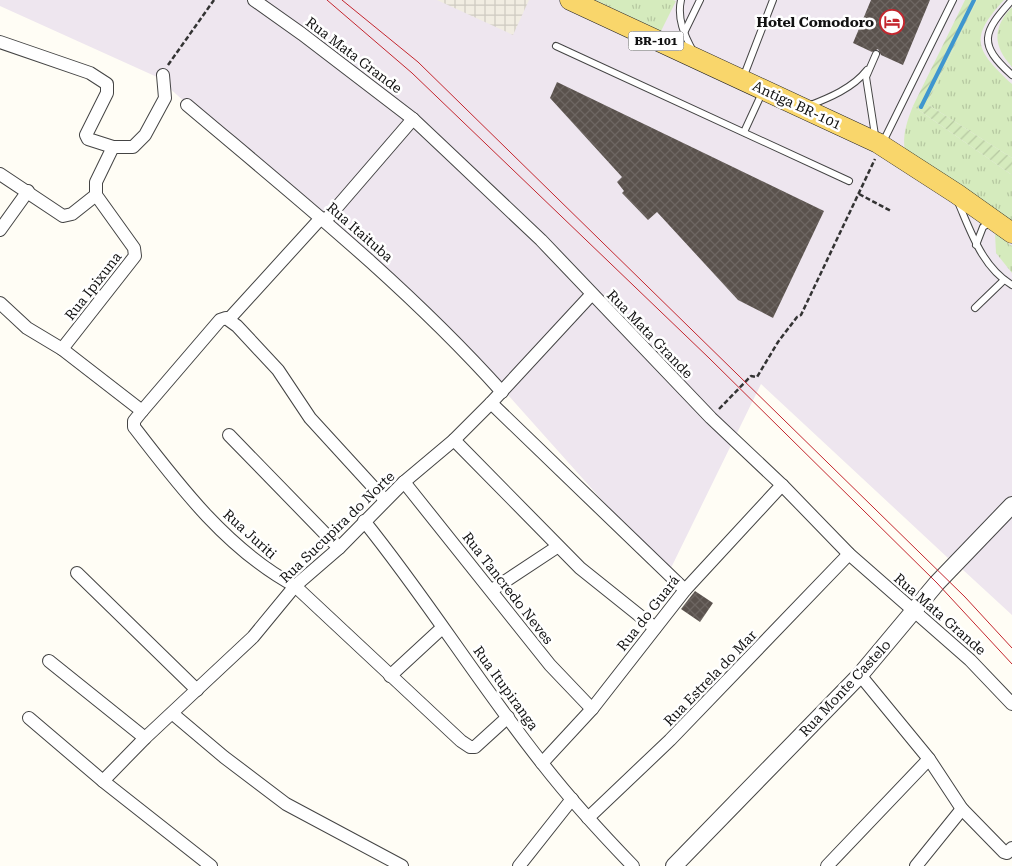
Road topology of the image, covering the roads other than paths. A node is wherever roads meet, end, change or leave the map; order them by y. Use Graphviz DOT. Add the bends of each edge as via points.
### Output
graph roads {
  1 [pos="254,0"];
  2 [pos="570,0"];
  3 [pos="681,0"];
  4 [pos="700,0"];
  5 [pos="773,0"];
  6 [pos="953,0"];
  7 [pos="1012,0"];
  8 [pos="0,42"];
  9 [pos="680,42"];
  10 [pos="556,46"];
  11 [pos="876,54"];
  12 [pos="871,65"];
  13 [pos="163,75"];
  14 [pos="1012,75"];
  15 [pos="743,80"];
  16 [pos="763,89"];
  17 [pos="187,105"];
  18 [pos="804,107"];
  19 [pos="413,119"];
  20 [pos="744,132"];
  21 [pos="880,144"];
  22 [pos="113,148"];
  23 [pos="0,174"];
  24 [pos="849,181"];
  25 [pos="28,190"];
  26 [pos="954,192"];
  27 [pos="96,195"];
  28 [pos="323,219"];
  29 [pos="1005,228"];
  30 [pos="0,230"];
  31 [pos="976,245"];
  32 [pos="1004,280"];
  33 [pos="1012,285"];
  34 [pos="591,295"];
  35 [pos="0,303"];
  36 [pos="975,308"];
  37 [pos="233,323"];
  38 [pos="62,349"];
  39 [pos="502,392"];
  40 [pos="491,403"];
  41 [pos="142,411"];
  42 [pos="229,435"];
  43 [pos="454,440"];
  44 [pos="404,482"];
  45 [pos="782,485"];
  46 [pos="385,500"];
  47 [pos="1012,505"];
  48 [pos="364,521"];
  49 [pos="557,547"];
  50 [pos="339,548"];
  51 [pos="849,554"];
  52 [pos="77,573"];
  53 [pos="295,586"];
  54 [pos="492,590"];
  55 [pos="685,590"];
  56 [pos="914,612"];
  57 [pos="442,628"];
  58 [pos="655,628"];
  59 [pos="49,661"];
  60 [pos="860,675"];
  61 [pos="390,676"];
  62 [pos="197,690"];
  63 [pos="1012,704"];
  64 [pos="592,709"];
  65 [pos="173,714"];
  66 [pos="508,717"];
  67 [pos="29,718"];
  68 [pos="145,738"];
  69 [pos="929,759"];
  70 [pos="542,763"];
  71 [pos="103,781"];
  72 [pos="572,799"];
  73 [pos="962,809"];
  74 [pos="588,818"];
  75 [pos="1012,848"];
  76 [pos="211,866"];
  77 [pos="402,866"];
  78 [pos="519,866"];
  79 [pos="633,866"];
  80 [pos="674,866"];
  81 [pos="827,866"];
  82 [pos="916,866"];
  1 -- 19 [label="street, Rua Mata Grande"];
  2 -- 9 [label="main road, Antiga BR-101 / BR-101"];
  3 -- 9 [label="lane"];
  4 -- 9 [label="lane"];
  5 -- 15 [label="lane"];
  6 -- 21 [label="lane"];
  7 -- 14 [label="lane" via="992,22 988,39 992,56"];
  8 -- 22 [label="street" via="90,73 107,84 108,93 86,134 88,138"];
  9 -- 15 [label="main road, Antiga BR-101 / BR-101" via="699,60"];
  10 -- 20 [label="lane"];
  11 -- 12 [label="lane"];
  12 -- 18 [label="lane" via="847,87"];
  12 -- 21 [label="lane" via="866,84 873,132"];
  13 -- 22 [label="street" via="165,98 145,135 132,147"];
  15 -- 16 [label="main road, Antiga BR-101 / BR-101"];
  16 -- 18 [label="main road, Antiga BR-101 / BR-101"];
  16 -- 20 [label="lane"];
  17 -- 28 [label="street, Rua Itaituba"];
  18 -- 21 [label="main road, Antiga BR-101 / BR-101"];
  19 -- 28 [label="street"];
  19 -- 34 [label="street, Rua Mata Grande" via="540,240"];
  20 -- 24 [label="lane"];
  21 -- 26 [label="main road, Antiga BR-101 / BR-101"];
  22 -- 27 [label="street" via="96,182"];
  23 -- 25 [label="street"];
  25 -- 27 [label="street" via="63,216"];
  25 -- 30 [label="street"];
  26 -- 29 [label="main road, Antiga BR-101 / BR-101"];
  26 -- 31 [label="lane"];
  27 -- 38 [label="street, Rua Ipixuna" via="134,248 135,256"];
  28 -- 37 [label="street"];
  28 -- 39 [label="street, Rua Itaituba" via="460,345"];
  29 -- 31 [label="lane" via="983,226"];
  31 -- 32 [label="lane" via="987,263"];
  32 -- 33 [label="lane"];
  32 -- 36 [label="lane"];
  34 -- 39 [label="street, Rua Sucupira do Norte"];
  34 -- 45 [label="street, Rua Mata Grande" via="711,418"];
  35 -- 38 [label="street" via="27,328"];
  37 -- 41 [label="street" via="220,320"];
  37 -- 46 [label="street" via="278,370 310,418"];
  38 -- 41 [label="street"];
  39 -- 40 [label="street, Rua Sucupira do Norte"];
  40 -- 43 [label="street, Rua Sucupira do Norte"];
  40 -- 55 [label="street"];
  41 -- 53 [label="street, Rua Juriti" via="134,421 134,427 174,480 247,554"];
  42 -- 50 [label="street"];
  43 -- 44 [label="street, Rua Sucupira do Norte"];
  43 -- 49 [label="street"];
  44 -- 46 [label="street, Rua Sucupira do Norte"];
  44 -- 54 [label="street, Rua Tancredo Neves"];
  45 -- 51 [label="street, Rua Mata Grande"];
  45 -- 55 [label="street, Rua do Guará"];
  46 -- 48 [label="street, Rua Sucupira do Norte"];
  47 -- 56 [label="street, Rua Monte Castelo" via="937,583"];
  48 -- 50 [label="street, Rua Sucupira do Norte"];
  48 -- 57 [label="street, Rua Itupiranga" via="411,581"];
  49 -- 54 [label="street"];
  49 -- 58 [label="street"];
  50 -- 53 [label="street, Rua Sucupira do Norte"];
  51 -- 56 [label="street, Rua Mata Grande"];
  51 -- 74 [label="street, Rua Estrela do Mar" via="670,740"];
  52 -- 62 [label="street"];
  53 -- 61 [label="street, Rua Juriti"];
  53 -- 62 [label="street, Rua Sucupira do Norte" via="259,631"];
  54 -- 64 [label="street, Rua Tancredo Neves" via="550,665"];
  55 -- 58 [label="street, Rua do Guará"];
  56 -- 60 [label="street, Rua Monte Castelo"];
  56 -- 63 [label="street, Rua Mata Grande" via="970,660"];
  57 -- 61 [label="street"];
  57 -- 66 [label="street, Rua Itupiranga"];
  58 -- 64 [label="street, Rua do Guará"];
  59 -- 68 [label="street"];
  60 -- 69 [label="street"];
  60 -- 80 [label="street, Rua Monte Castelo"];
  61 -- 66 [label="street, Rua Juriti" via="470,747 476,747"];
  62 -- 65 [label="street, Rua Sucupira do Norte"];
  64 -- 70 [label="street, Rua do Guará"];
  65 -- 68 [label="street, Rua Sucupira do Norte"];
  65 -- 77 [label="street" via="298,812"];
  66 -- 70 [label="street, Rua Itupiranga"];
  67 -- 71 [label="street"];
  68 -- 71 [label="street, Rua Sucupira do Norte"];
  69 -- 73 [label="street"];
  69 -- 81 [label="street"];
  70 -- 72 [label="street, Rua Itupiranga"];
  71 -- 76 [label="street"];
  72 -- 74 [label="street, Rua Itupiranga"];
  72 -- 78 [label="street"];
  73 -- 75 [label="street" via="1004,852"];
  73 -- 82 [label="street"];
  74 -- 79 [label="street, Rua Itupiranga"];
}
